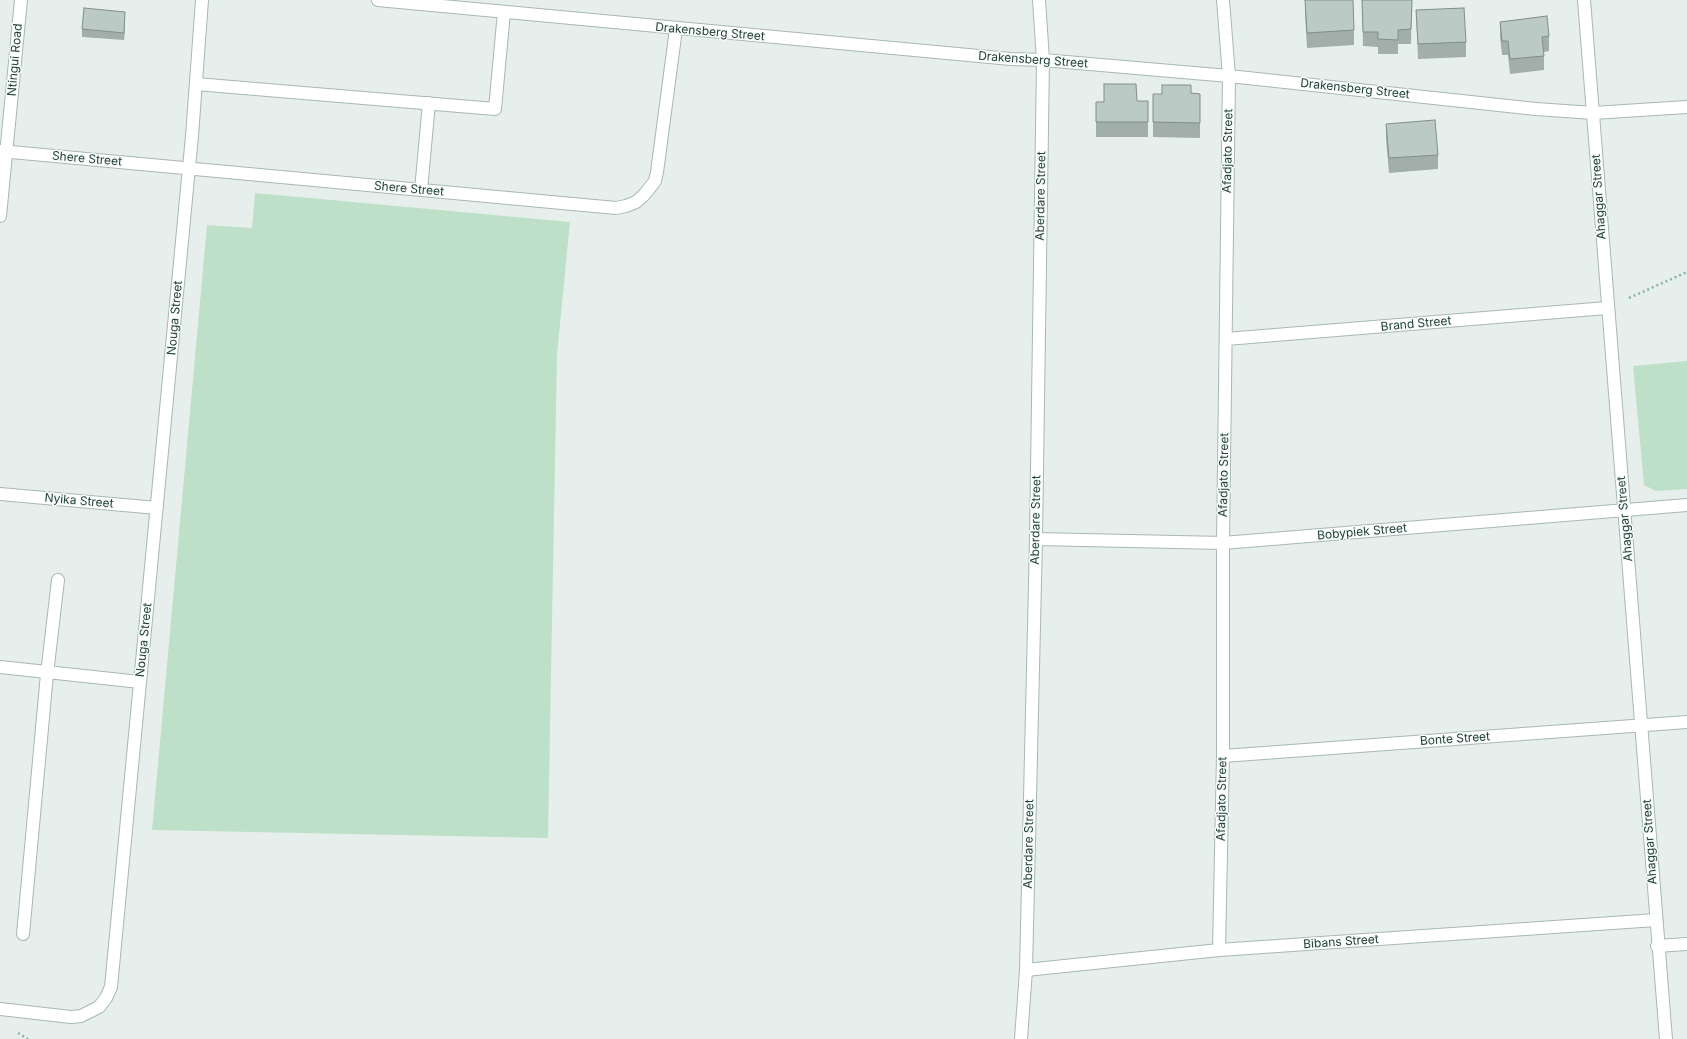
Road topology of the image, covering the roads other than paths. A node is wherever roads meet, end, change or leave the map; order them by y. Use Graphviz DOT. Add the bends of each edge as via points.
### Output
graph roads {
  1 [pos="21,0"];
  2 [pos="202,0"];
  3 [pos="378,0"];
  4 [pos="1039,0"];
  5 [pos="1223,0"];
  6 [pos="1584,0"];
  7 [pos="504,12"];
  8 [pos="676,28"];
  9 [pos="1043,60"];
  10 [pos="1229,76"];
  11 [pos="196,84"];
  12 [pos="429,104"];
  13 [pos="1687,107"];
  14 [pos="1593,113"];
  15 [pos="3,151"];
  16 [pos="189,169"];
  17 [pos="421,190"];
  18 [pos="0,216"];
  19 [pos="1607,308"];
  20 [pos="1226,339"];
  21 [pos="0,494"];
  22 [pos="1687,505"];
  23 [pos="157,508"];
  24 [pos="1624,511"];
  25 [pos="1036,540"];
  26 [pos="1223,543"];
  27 [pos="58,580"];
  28 [pos="0,668"];
  29 [pos="47,674"];
  30 [pos="140,682"];
  31 [pos="1687,722"];
  32 [pos="1642,726"];
  33 [pos="1223,756"];
  34 [pos="1656,920"];
  35 [pos="23,934"];
  36 [pos="1687,944"];
  37 [pos="1658,946"];
  38 [pos="1218,950"];
  39 [pos="1026,970"];
  40 [pos="0,1009"];
  41 [pos="1021,1039"];
  42 [pos="1666,1039"];
  1 -- 15 [label="street, Ntingui Road"];
  2 -- 11 [label="street, Nouga Street"];
  3 -- 7 [label="street, Drakensberg Street"];
  4 -- 9 [label="street, Aberdare Street"];
  5 -- 10 [label="street, Afadjato Street"];
  6 -- 14 [label="street, Ahaggar Street"];
  7 -- 8 [label="street, Drakensberg Street"];
  7 -- 12 [label="street" via="495,109"];
  8 -- 9 [label="street, Drakensberg Street"];
  8 -- 17 [label="street, Shere Street" via="657,172 650,189 636,202 610,208"];
  9 -- 10 [label="street, Drakensberg Street"];
  9 -- 25 [label="street, Aberdare Street"];
  10 -- 14 [label="street, Drakensberg Street"];
  10 -- 20 [label="street, Afadjato Street"];
  11 -- 12 [label="street"];
  11 -- 16 [label="street, Nouga Street"];
  12 -- 17 [label="street"];
  13 -- 14 [label="street, Drakensberg Street"];
  14 -- 19 [label="street, Ahaggar Street"];
  15 -- 16 [label="street, Shere Street"];
  15 -- 18 [label="street, Ntingui Road"];
  16 -- 17 [label="street, Shere Street"];
  16 -- 23 [label="street, Nouga Street"];
  19 -- 20 [label="street, Brand Street"];
  19 -- 24 [label="street, Ahaggar Street"];
  20 -- 26 [label="street, Afadjato Street"];
  21 -- 23 [label="street, Nyika Street"];
  22 -- 24 [label="street, Bobypiek Street"];
  23 -- 30 [label="street, Nouga Street"];
  24 -- 26 [label="street, Bobypiek Street"];
  24 -- 32 [label="street, Ahaggar Street"];
  25 -- 26 [label="street, Bobypiek Street"];
  25 -- 39 [label="street, Aberdare Street"];
  26 -- 33 [label="street, Afadjato Street"];
  27 -- 29 [label="street"];
  28 -- 29 [label="street"];
  29 -- 30 [label="street"];
  29 -- 35 [label="street"];
  30 -- 40 [label="street, Nouga Street" via="111,987 99,1007 81,1016"];
  31 -- 32 [label="street, Bonte Street"];
  32 -- 33 [label="street, Bonte Street"];
  32 -- 34 [label="street, Ahaggar Street"];
  33 -- 38 [label="street, Afadjato Street"];
  34 -- 37 [label="street, Ahaggar Street"];
  34 -- 38 [label="street, Bibans Street"];
  36 -- 37 [label="street"];
  37 -- 42 [label="street, Ahaggar Street"];
  38 -- 39 [label="street, Bibans Street"];
  39 -- 41 [label="street, Aberdare Street"];
}
